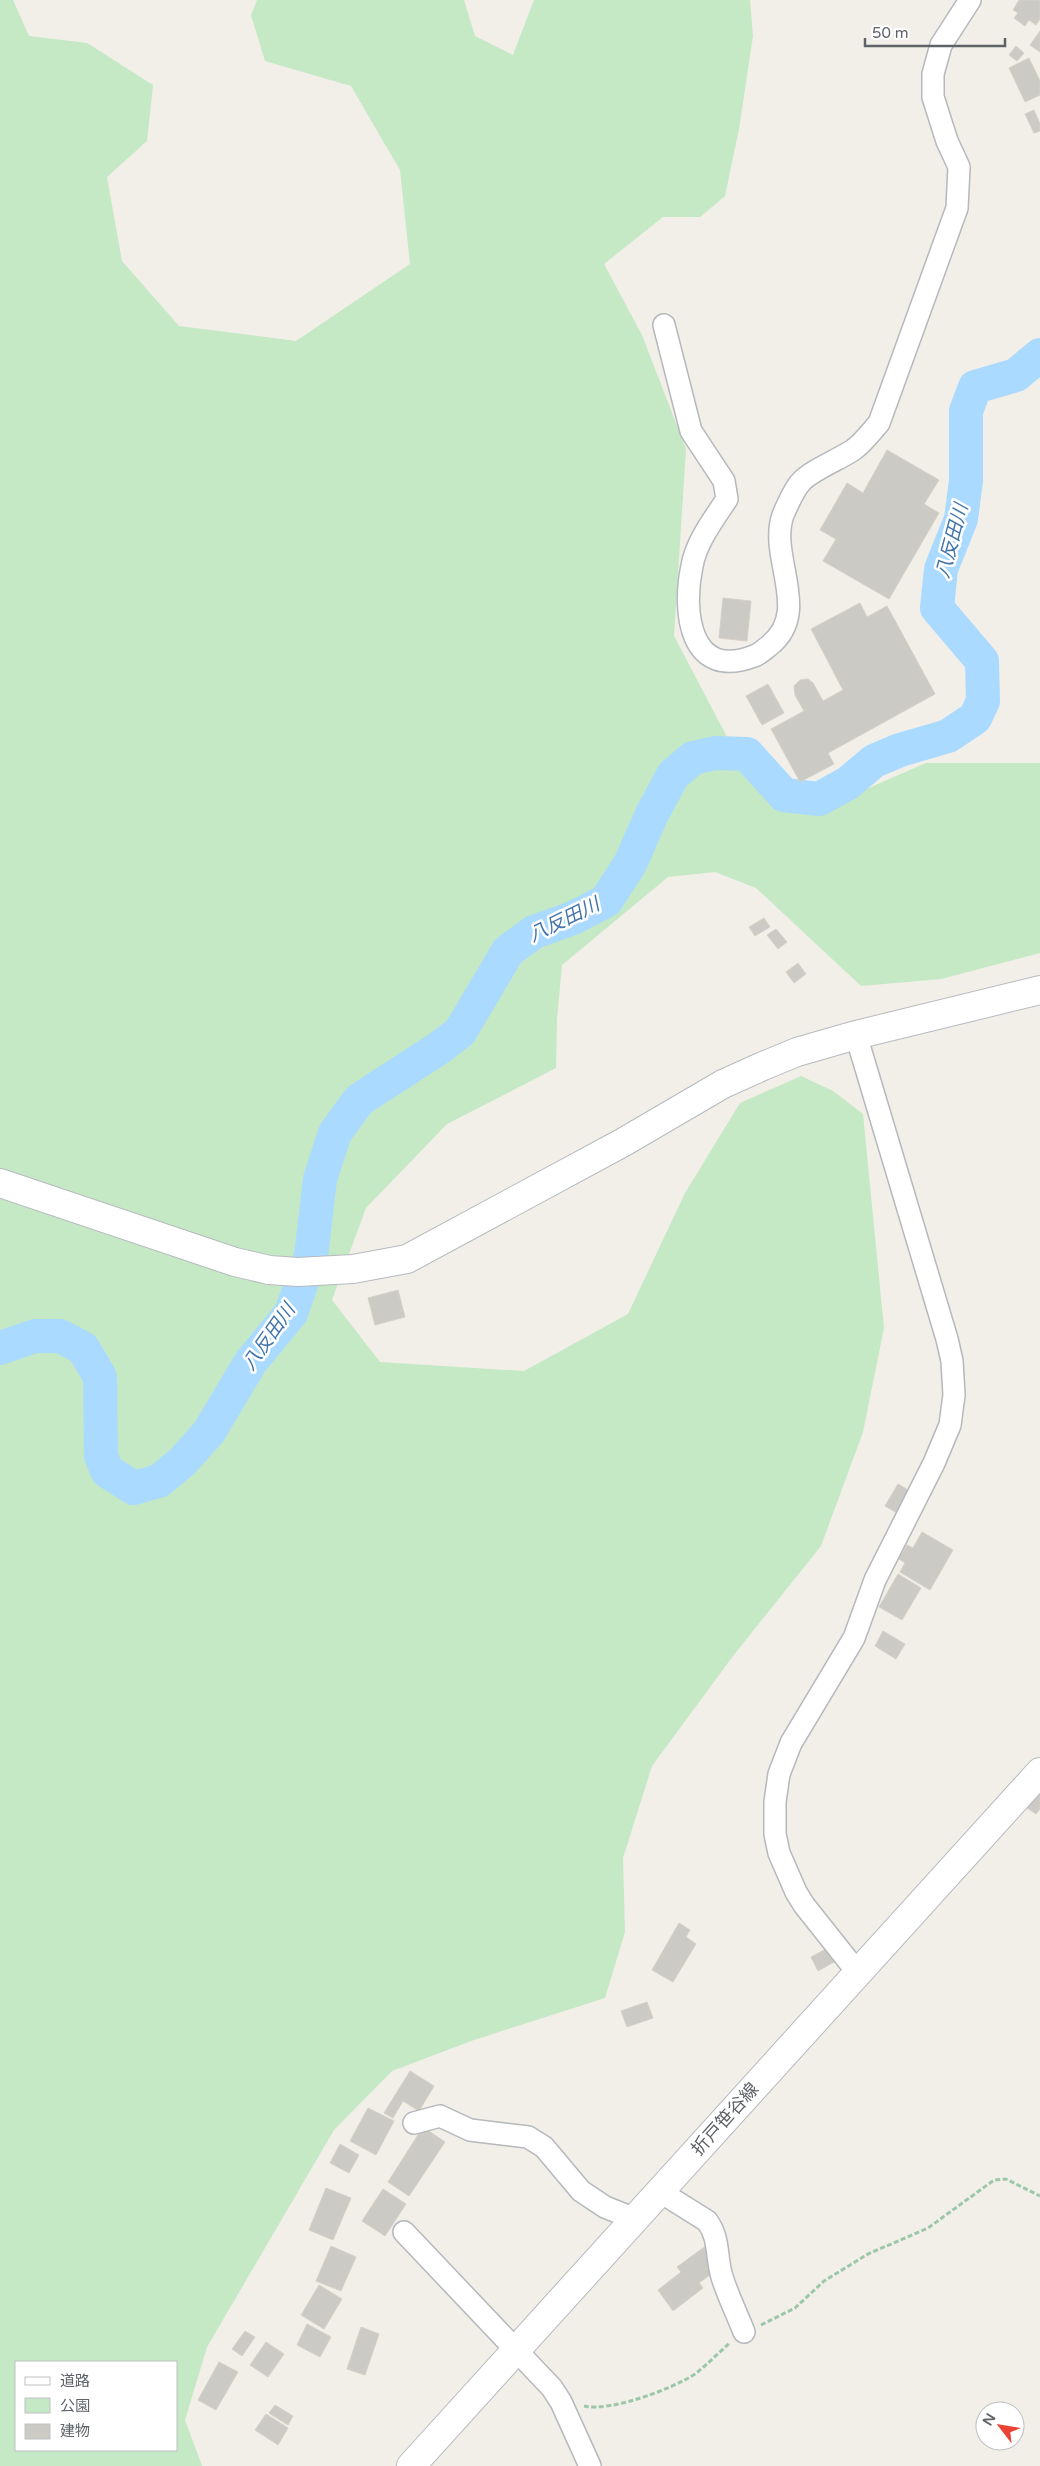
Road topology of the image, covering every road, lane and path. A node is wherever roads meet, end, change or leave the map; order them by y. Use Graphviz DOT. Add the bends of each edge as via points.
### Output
graph roads {
  1 [pos="970,0"];
  2 [pos="664,325"];
  3 [pos="1040,990"];
  4 [pos="856,1036"];
  5 [pos="0,1183"];
  6 [pos="1040,1772"];
  7 [pos="858,1973"];
  8 [pos="414,2123"];
  9 [pos="659,2192"];
  10 [pos="1040,2196"];
  11 [pos="635,2218"];
  12 [pos="404,2232"];
  13 [pos="744,2332"];
  14 [pos="515,2351"];
  15 [pos="565,2412"];
  16 [pos="411,2466"];
  17 [pos="590,2466"];
  1 -- 2 [label="street" via="941,45 933,74 933,97 947,142 959,167 958,208 879,423 855,449 801,482 783,516 780,541 788,584 786,624 775,641 756,656 717,661 702,652 691,624 687,603 692,564 727,499 724,481 691,431"];
  3 -- 4 [label="street"];
  4 -- 5 [label="street" via="797,1052 723,1084 622,1143 408,1259 338,1270 269,1270 235,1262"];
  4 -- 7 [label="street" via="947,1339 954,1395 950,1425 875,1580 854,1638 791,1743 779,1774 775,1834 779,1853 804,1905"];
  6 -- 7 [label="street, 折戸笹谷線"];
  7 -- 9 [label="street, 折戸笹谷線"];
  8 -- 11 [label="street" via="440,2116 470,2130 528,2138 544,2148 581,2191 605,2207"];
  9 -- 11 [label="street, 折戸笹谷線"];
  9 -- 13 [label="street" via="712,2228 722,2278"];
  10 -- 13 [label="path" via="1006,2179 994,2180 928,2228 868,2254 824,2281 795,2308"];
  11 -- 14 [label="street, 折戸笹谷線"];
  12 -- 14 [label="street"];
  13 -- 15 [label="path" via="695,2374 680,2382 622,2404 573,2407"];
  14 -- 15 [label="street" via="552,2388"];
  14 -- 16 [label="street, 折戸笹谷線"];
  15 -- 17 [label="street"];
}
